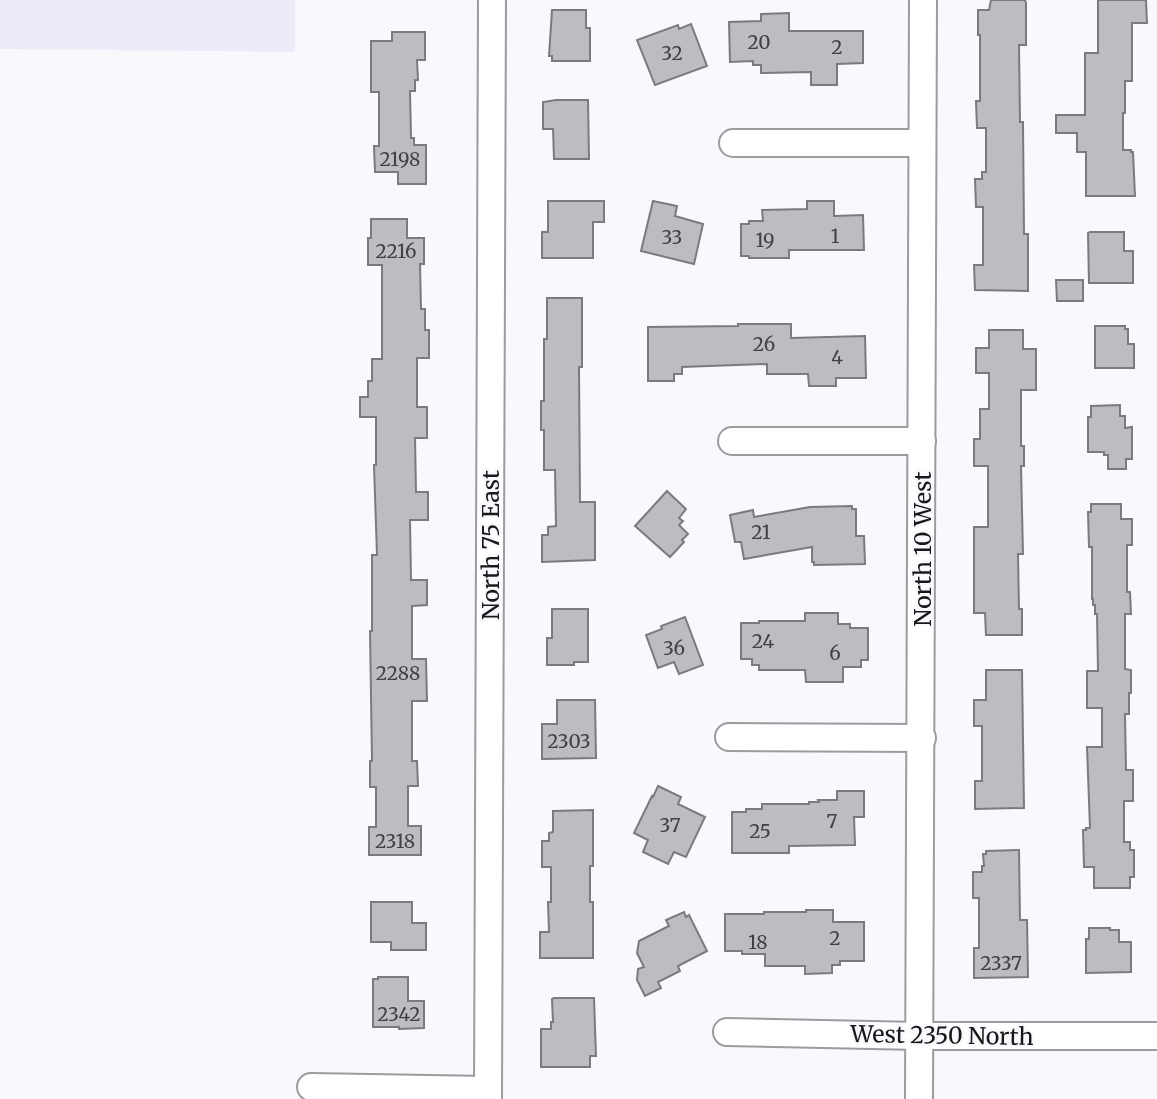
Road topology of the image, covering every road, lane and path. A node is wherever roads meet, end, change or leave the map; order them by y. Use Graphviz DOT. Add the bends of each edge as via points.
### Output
graph roads {
  1 [pos="492,0"];
  2 [pos="923,0"];
  3 [pos="733,143"];
  4 [pos="922,143"];
  5 [pos="732,441"];
  6 [pos="922,441"];
  7 [pos="729,737"];
  8 [pos="922,738"];
  9 [pos="727,1032"];
  10 [pos="920,1036"];
  11 [pos="1157,1036"];
  12 [pos="311,1087"];
  13 [pos="488,1094"];
  14 [pos="919,1099"];
  1 -- 13 [label="street, North 75 East"];
  2 -- 4 [label="street, North 10 West"];
  3 -- 4 [label="street"];
  4 -- 6 [label="street, North 10 West"];
  5 -- 6 [label="street"];
  6 -- 8 [label="street, North 10 West"];
  7 -- 8 [label="street"];
  8 -- 10 [label="street, North 10 West"];
  9 -- 10 [label="street, West 2350 North"];
  10 -- 11 [label="street, West 2350 North"];
  10 -- 14 [label="street, North 10 West"];
  12 -- 13 [label="street"];
}
